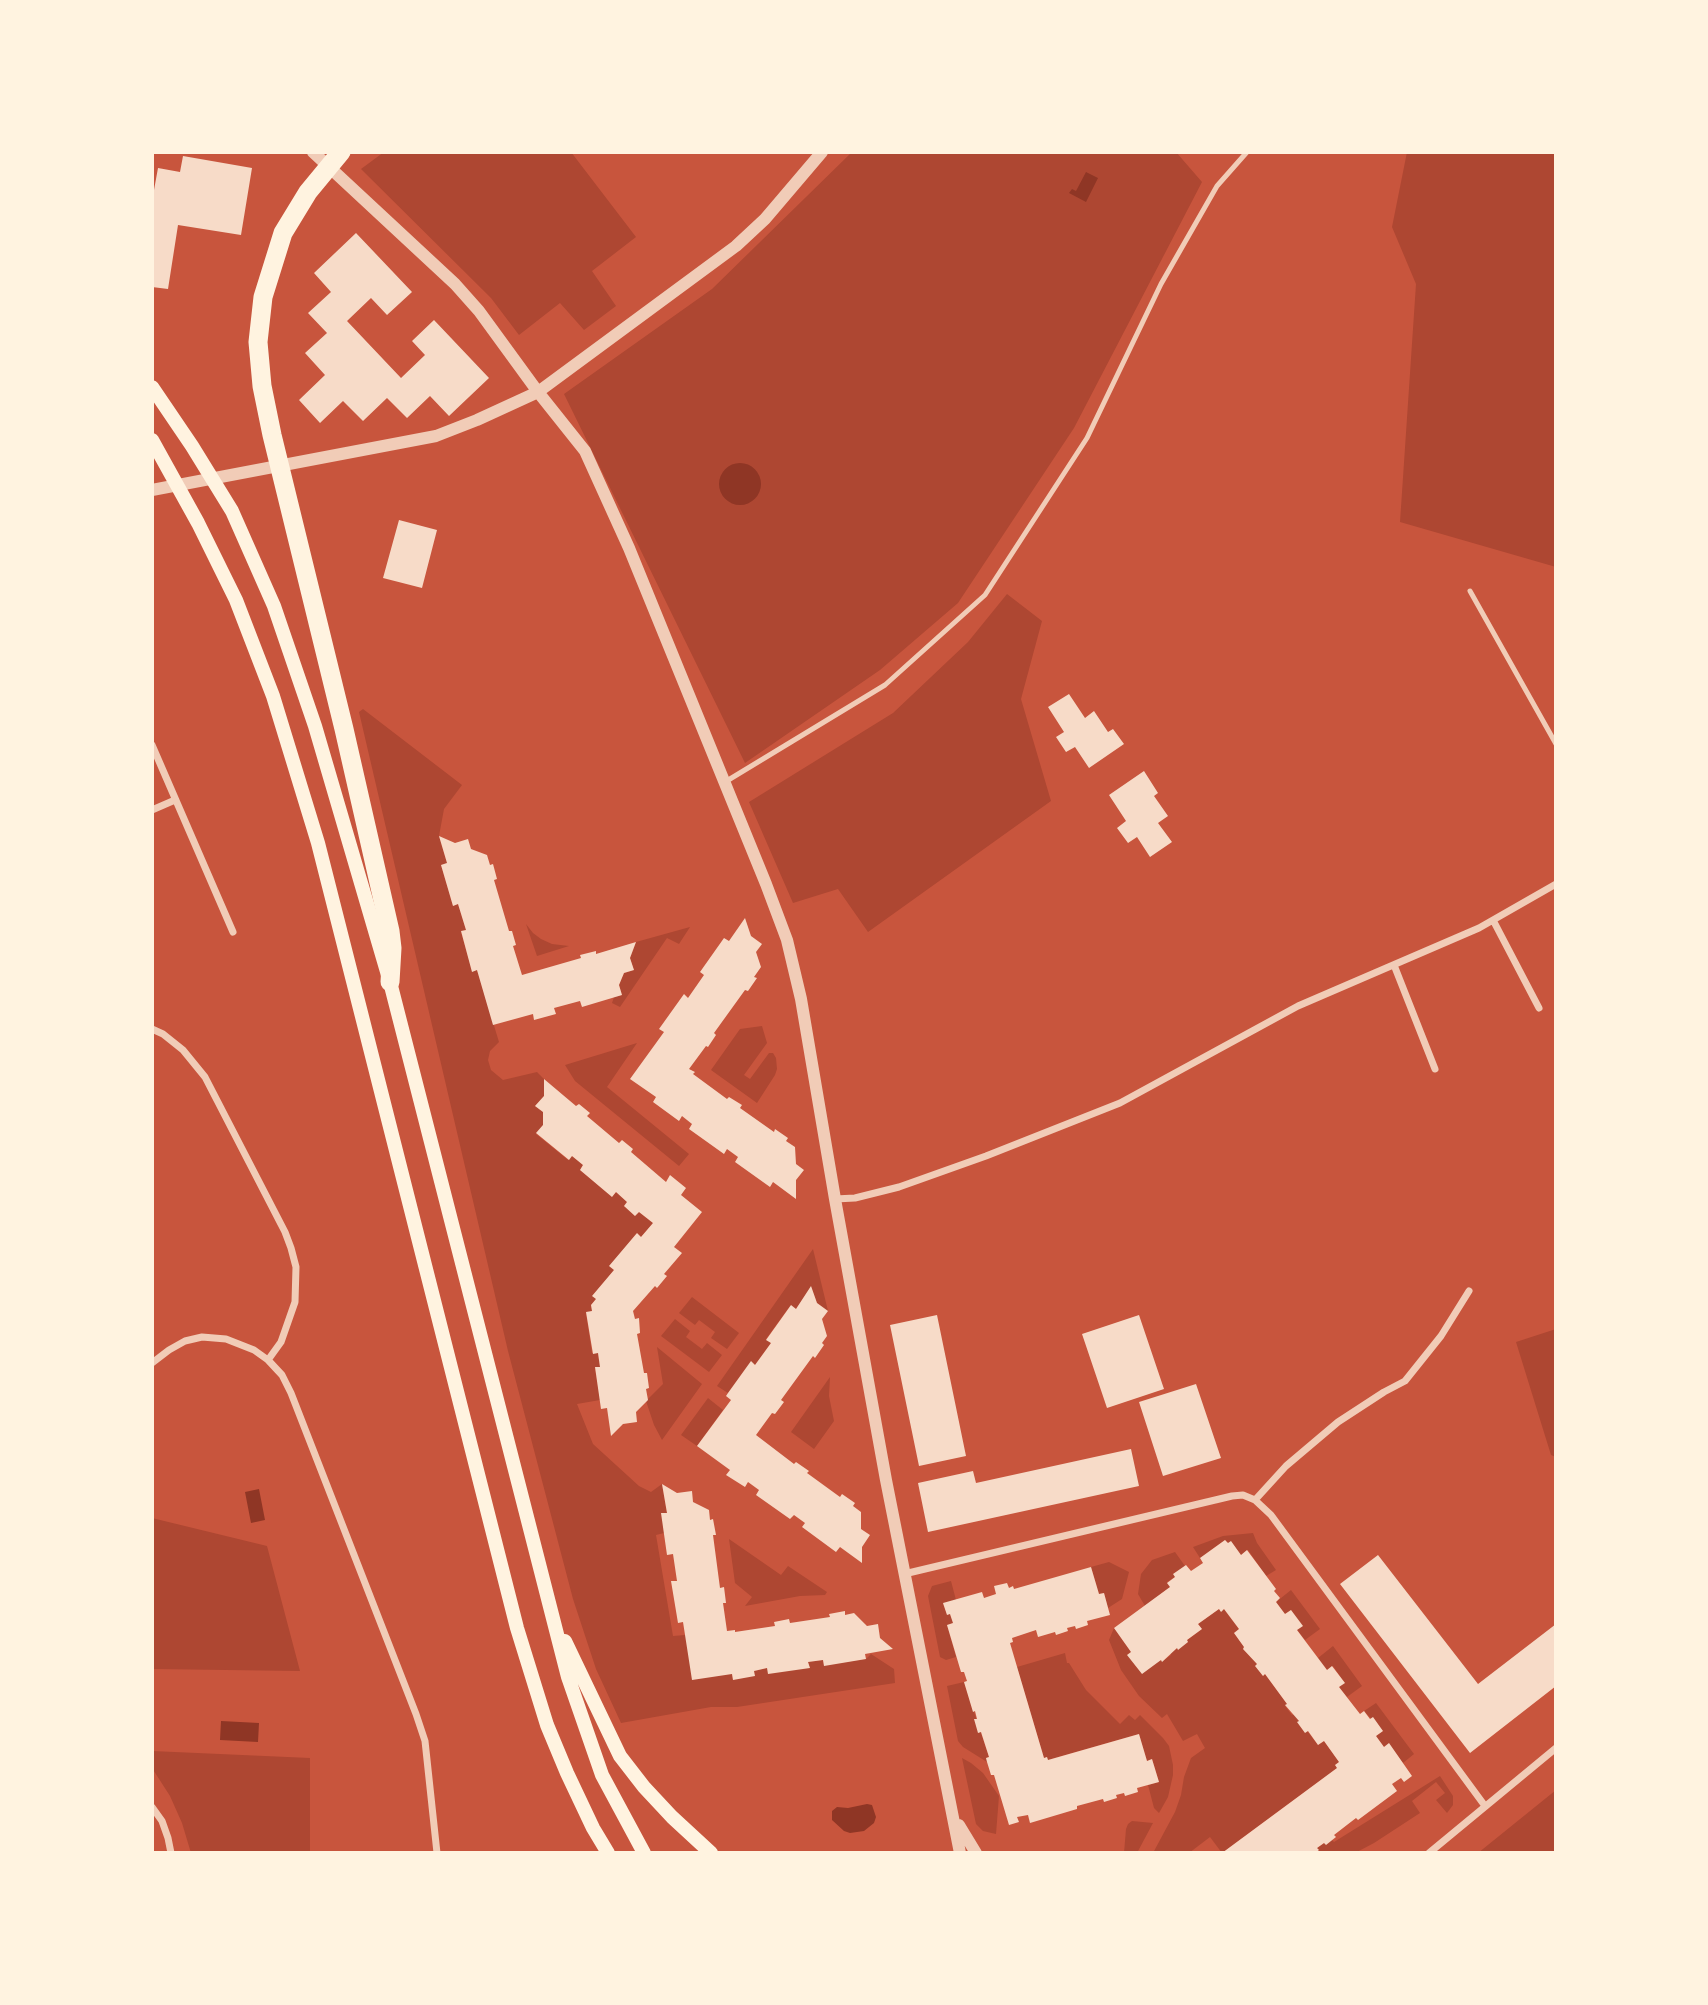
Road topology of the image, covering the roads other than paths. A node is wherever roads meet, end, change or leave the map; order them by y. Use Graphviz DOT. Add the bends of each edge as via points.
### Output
graph roads {
  1 [pos="313,152"];
  2 [pos="341,152"];
  3 [pos="822,152"];
  4 [pos="1247,152"];
  5 [pos="152,387"];
  6 [pos="538,391"];
  7 [pos="152,440"];
  8 [pos="152,490"];
  9 [pos="1471,591"];
  10 [pos="1556,744"];
  11 [pos="152,745"];
  12 [pos="724,782"];
  13 [pos="175,800"];
  14 [pos="152,810"];
  15 [pos="1556,884"];
  16 [pos="1493,920"];
  17 [pos="233,932"];
  18 [pos="1394,965"];
  19 [pos="390,982"];
  20 [pos="1539,1008"];
  21 [pos="152,1029"];
  22 [pos="1434,1069"];
  23 [pos="835,1199"];
  24 [pos="1469,1291"];
  25 [pos="268,1360"];
  26 [pos="152,1363"];
  27 [pos="1255,1500"];
  28 [pos="904,1574"];
  29 [pos="550,1612"];
  30 [pos="1556,1748"];
  31 [pos="1485,1806"];
  32 [pos="152,1807"];
  33 [pos="953,1816"];
  34 [pos="171,1853"];
  35 [pos="437,1853"];
  36 [pos="608,1853"];
  37 [pos="644,1853"];
  38 [pos="711,1853"];
  39 [pos="960,1853"];
  40 [pos="976,1853"];
  41 [pos="1429,1853"];
  1 -- 6 [label="street" via="455,284"];
  2 -- 19 [label="highway" via="308,192 283,233 263,297 258,342 272,435 390,931"];
  3 -- 6 [label="street" via="736,246"];
  4 -- 12 [label="lane" via="1217,186 1161,284 1087,438 985,595 885,685"];
  5 -- 19 [label="main road" via="232,511 274,606"];
  6 -- 8 [label="street" via="436,436"];
  6 -- 12 [label="street" via="585,450"];
  7 -- 36 [label="main road" via="236,600 273,696 318,843 517,1628 547,1725"];
  9 -- 10 [label="lane"];
  11 -- 13 [label="street"];
  12 -- 23 [label="street" via="787,940"];
  13 -- 14 [label="street"];
  13 -- 17 [label="street"];
  15 -- 16 [label="street"];
  16 -- 18 [label="street"];
  16 -- 20 [label="street"];
  18 -- 22 [label="street"];
  18 -- 23 [label="street" via="1298,1006 1120,1103 899,1186"];
  19 -- 29 [label="main road"];
  21 -- 25 [label="street" via="183,1050 205,1077 285,1232 296,1267 295,1302 281,1342"];
  23 -- 28 [label="street"];
  24 -- 27 [label="street" via="1405,1381 1338,1422 1286,1466"];
  25 -- 26 [label="street" via="226,1339 202,1337 185,1341"];
  25 -- 35 [label="street" via="291,1393 416,1714 425,1741"];
  27 -- 28 [label="street" via="1232,1496"];
  27 -- 31 [label="street"];
  28 -- 33 [label="street"];
  29 -- 37 [label="main road" via="602,1775"];
  29 -- 38 [label="main road" via="620,1756 666,1811"];
  30 -- 31 [label="street"];
  31 -- 41 [label="street"];
  32 -- 34 [label="street" via="162,1821"];
  33 -- 39 [label="street"];
  33 -- 40 [label="street"];
}
